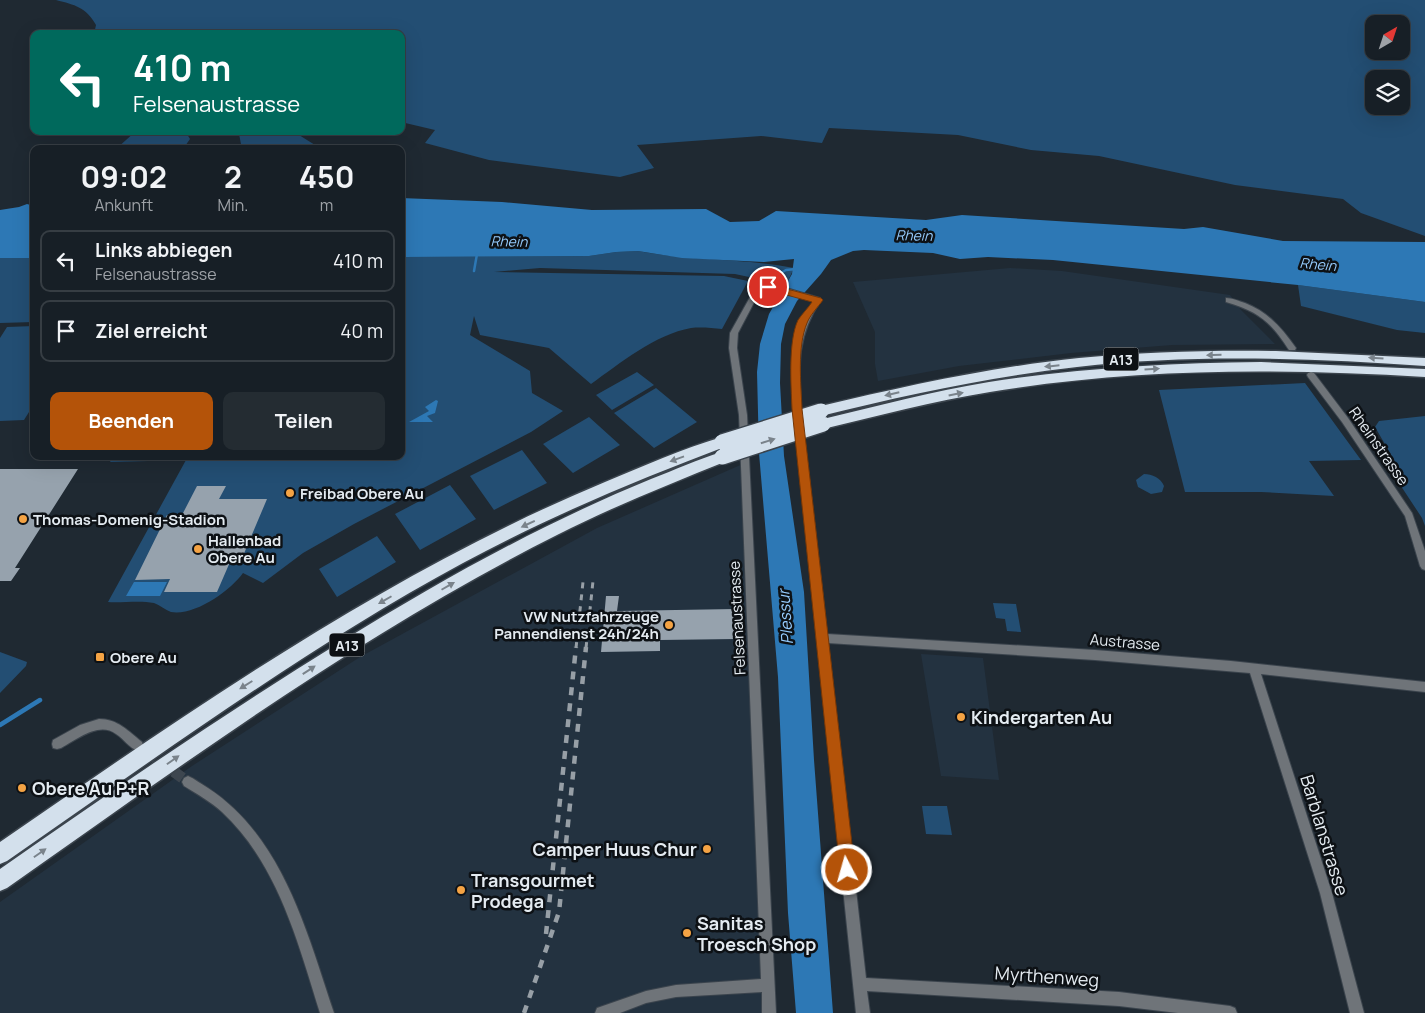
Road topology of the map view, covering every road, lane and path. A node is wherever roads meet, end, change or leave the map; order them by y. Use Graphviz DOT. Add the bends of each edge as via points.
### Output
graph roads {
  1 [pos="1228,300"];
  2 [pos="1292,348"];
  3 [pos="1425,362"];
  4 [pos="1425,373"];
  5 [pos="1311,375"];
  6 [pos="822,417"];
  7 [pos="722,449"];
  8 [pos="1425,566"];
  9 [pos="821,638"];
  10 [pos="1254,669"];
  11 [pos="1425,687"];
  12 [pos="57,744"];
  13 [pos="138,746"];
  14 [pos="188,782"];
  15 [pos="0,854"];
  16 [pos="0,881"];
  17 [pos="860,984"];
  18 [pos="768,985"];
  19 [pos="327,1013"];
  20 [pos="602,1013"];
  21 [pos="769,1013"];
  22 [pos="863,1013"];
  23 [pos="1230,1013"];
  24 [pos="1357,1013"];
  1 -- 2 [label="street" via="1268,318"];
  3 -- 6 [label="highway, A13, one-way" via="1286,355 1147,357 988,375 907,390"];
  6 -- 4 [label="highway, A13, one-way" via="987,388 1156,368 1365,368"];
  5 -- 8 [label="street, Rheinstrasse" via="1404,506"];
  6 -- 7 [label="highway, A13, bridge"];
  7 -- 15 [label="highway, A13, one-way" via="650,468 465,554 236,692"];
  16 -- 7 [label="highway, A13, one-way" via="210,734 365,633 569,521"];
  9 -- 10 [label="street, Austrasse" via="974,646"];
  9 -- 17 [label="street"];
  9 -- 18 [label="street, Felsenaustrasse" via="796,375 803,320 818,300 766,287 758,291 734,333 733,348 743,415"];
  10 -- 11 [label="street, Austrasse"];
  10 -- 24 [label="street, Barblanstrasse" via="1326,893"];
  12 -- 13 [label="street" via="88,727 102,724 115,726"];
  14 -- 19 [label="street" via="226,808 247,832 275,874 290,905"];
  17 -- 22 [label="street"];
  17 -- 23 [label="street, Myrthenweg" via="1119,999"];
  18 -- 20 [label="street" via="676,991 646,997"];
  18 -- 21 [label="street, Felsenaustrasse"];
}
